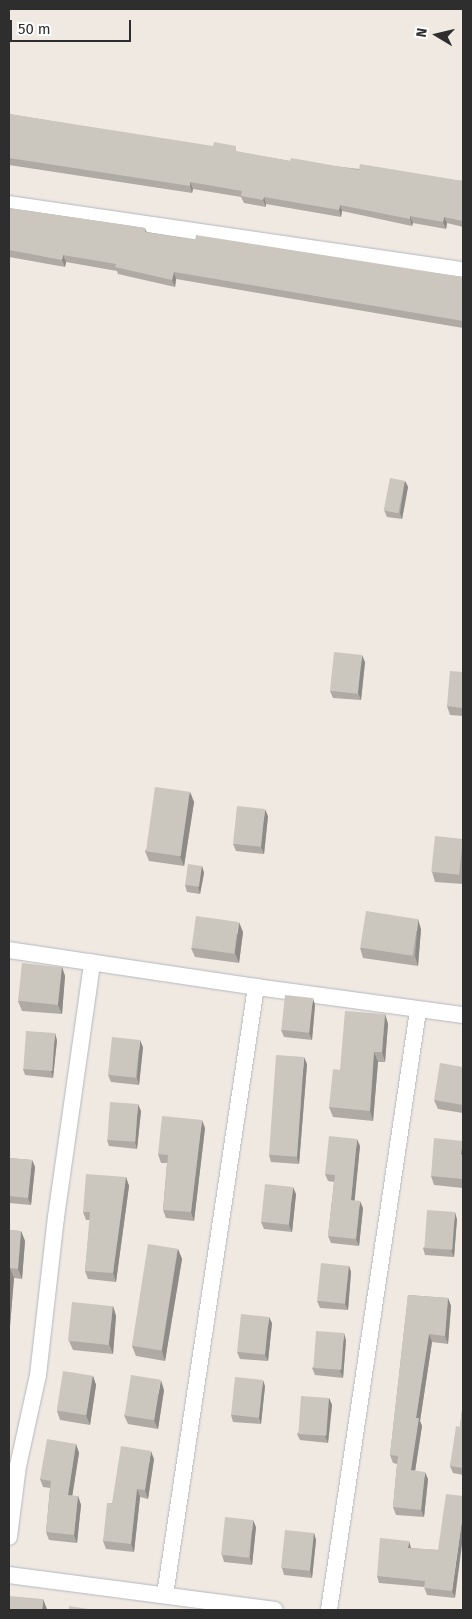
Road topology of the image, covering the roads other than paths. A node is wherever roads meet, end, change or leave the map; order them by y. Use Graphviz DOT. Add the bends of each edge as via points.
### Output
graph roads {
  1 [pos="9,204"];
  2 [pos="463,270"];
  3 [pos="9,950"];
  4 [pos="92,963"];
  5 [pos="256,988"];
  6 [pos="418,1011"];
  7 [pos="463,1015"];
  8 [pos="9,1537"];
  9 [pos="9,1575"];
  10 [pos="165,1595"];
  11 [pos="275,1610"];
  12 [pos="329,1610"];
  1 -- 2 [label="street"];
  3 -- 4 [label="street"];
  4 -- 5 [label="street"];
  4 -- 8 [label="street" via="56,1217 38,1375 18,1466"];
  5 -- 6 [label="street"];
  5 -- 10 [label="street"];
  6 -- 7 [label="street"];
  6 -- 12 [label="street"];
  9 -- 10 [label="street"];
  10 -- 11 [label="street"];
}
